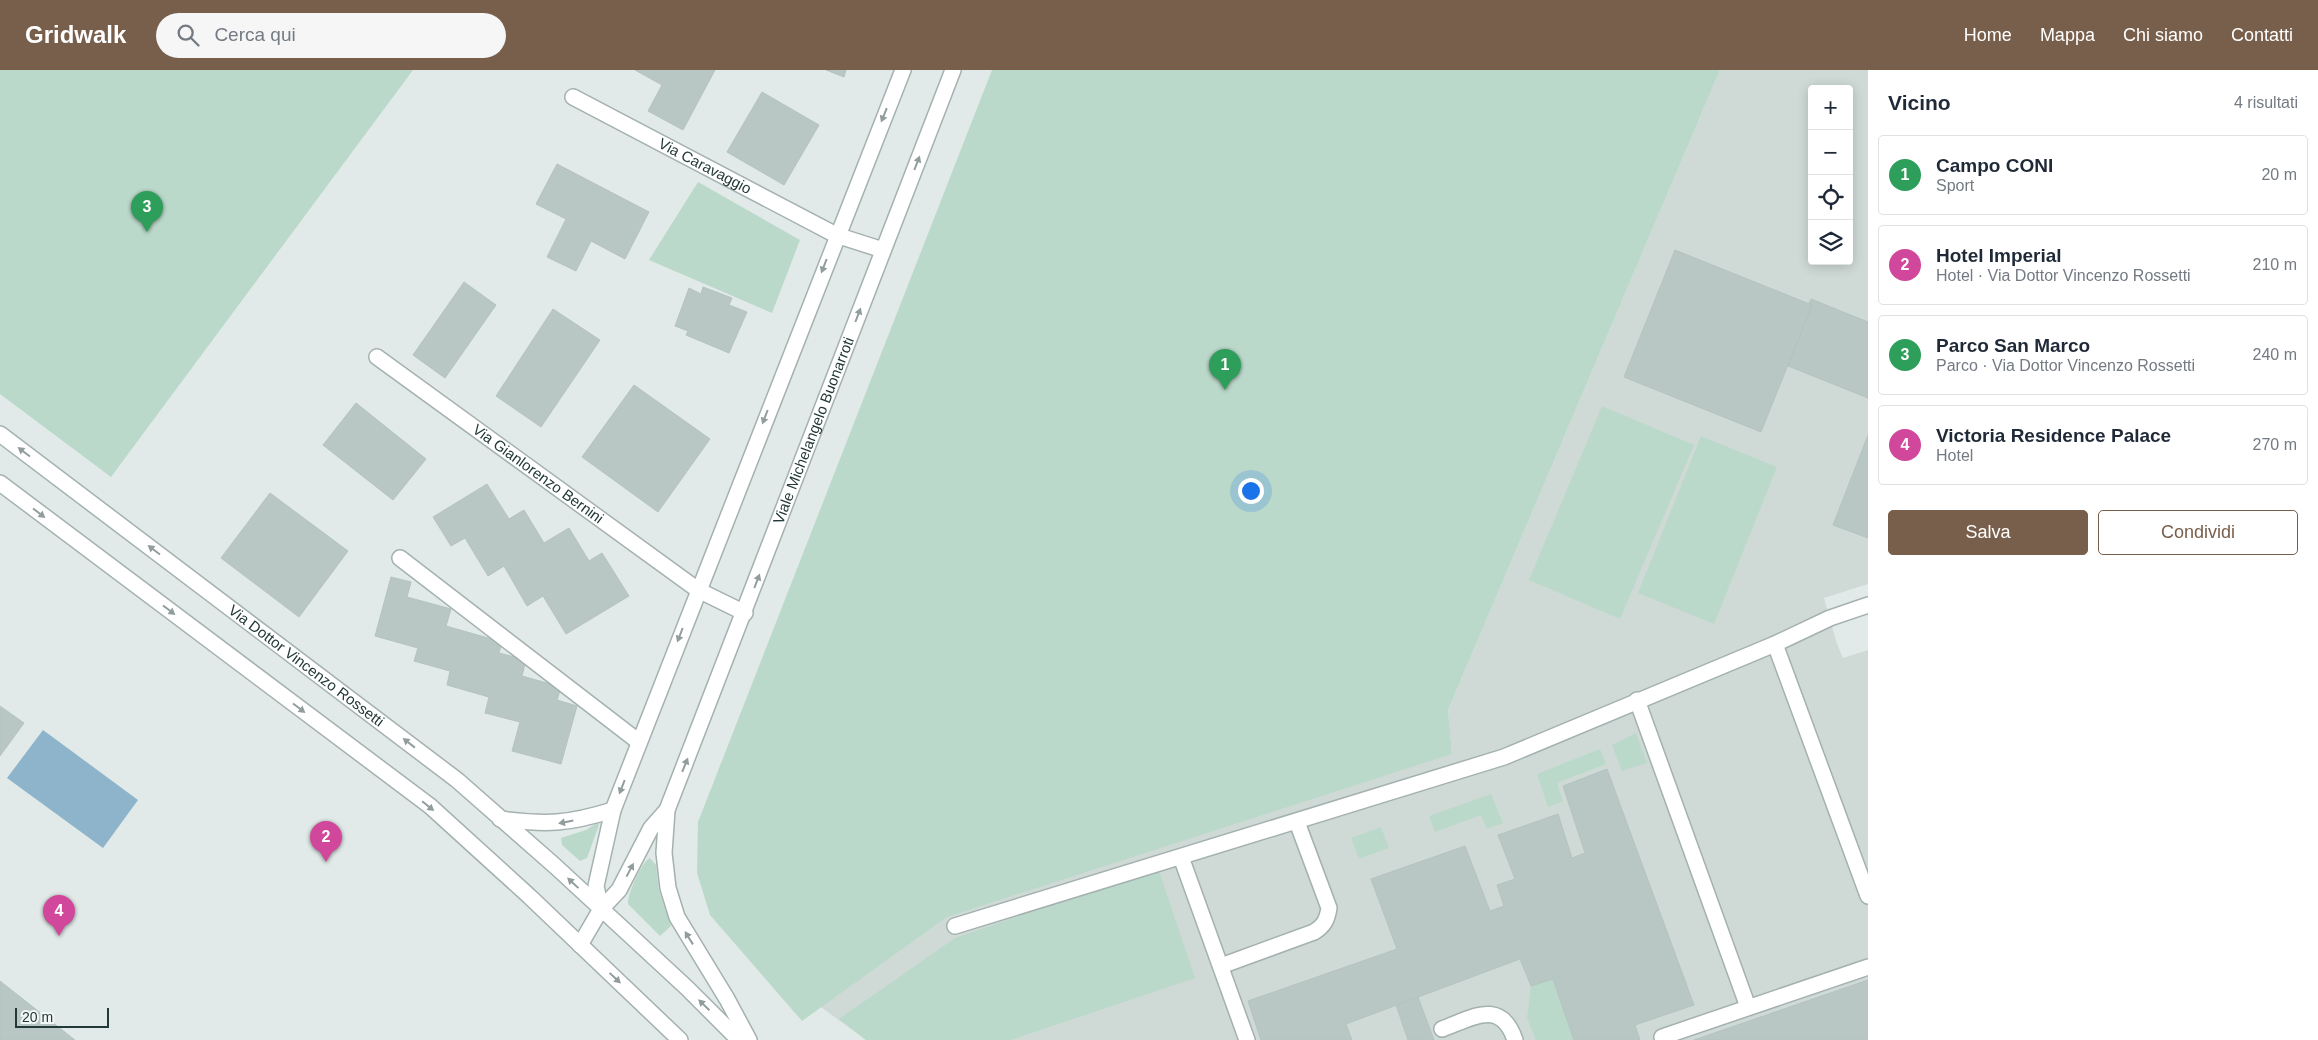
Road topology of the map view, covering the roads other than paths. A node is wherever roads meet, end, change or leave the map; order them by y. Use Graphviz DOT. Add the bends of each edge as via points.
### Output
graph roads {
  1 [pos="903,70"];
  2 [pos="953,70"];
  3 [pos="573,98"];
  4 [pos="836,235"];
  5 [pos="883,250"];
  6 [pos="377,357"];
  7 [pos="0,434"];
  8 [pos="0,483"];
  9 [pos="400,558"];
  10 [pos="698,590"];
  11 [pos="1868,605"];
  12 [pos="745,613"];
  13 [pos="1775,644"];
  14 [pos="1637,700"];
  15 [pos="639,742"];
  16 [pos="613,810"];
  17 [pos="667,810"];
  18 [pos="500,819"];
  19 [pos="1297,822"];
  20 [pos="1181,857"];
  21 [pos="1868,896"];
  22 [pos="601,909"];
  23 [pos="955,926"];
  24 [pos="580,945"];
  25 [pos="1220,966"];
  26 [pos="1868,967"];
  27 [pos="1748,1006"];
  28 [pos="1442,1029"];
  29 [pos="1662,1039"];
  30 [pos="680,1040"];
  31 [pos="739,1040"];
  32 [pos="749,1040"];
  33 [pos="1247,1040"];
  34 [pos="1515,1040"];
  1 -- 4 [label="street, one-way"];
  5 -- 2 [label="street, Viale Michelangelo Buonarroti, one-way"];
  3 -- 4 [label="street, Via Caravaggio"];
  4 -- 5 [label="street"];
  4 -- 10 [label="street, one-way"];
  12 -- 5 [label="street, Viale Michelangelo Buonarroti, one-way"];
  6 -- 10 [label="street, Via Gianlorenzo Bernini"];
  18 -- 7 [label="street, Via Dottor Vincenzo Rossetti, one-way" via="408,742"];
  8 -- 24 [label="street, one-way" via="430,806"];
  9 -- 15 [label="street"];
  10 -- 12 [label="street"];
  10 -- 15 [label="street, one-way"];
  11 -- 13 [label="street" via="1830,618"];
  17 -- 12 [label="street, Viale Michelangelo Buonarroti, one-way"];
  13 -- 14 [label="street"];
  13 -- 21 [label="street"];
  14 -- 19 [label="street" via="1504,757"];
  14 -- 27 [label="street"];
  15 -- 16 [label="street, one-way"];
  16 -- 18 [label="street, one-way" via="559,823"];
  16 -- 22 [label="street" via="596,886"];
  22 -- 17 [label="street, Viale Michelangelo Buonarroti, one-way" via="619,890 651,828"];
  32 -- 17 [label="street, Viale Michelangelo Buonarroti, one-way" via="677,916 668,888 664,853"];
  22 -- 18 [label="street, Via Dottor Vincenzo Rossetti, one-way"];
  19 -- 20 [label="street"];
  19 -- 25 [label="street" via="1328,908 1328,918 1314,932"];
  20 -- 23 [label="street"];
  20 -- 25 [label="street"];
  22 -- 24 [label="street"];
  31 -- 22 [label="street, Via Dottor Vincenzo Rossetti, one-way"];
  24 -- 30 [label="street, one-way"];
  25 -- 33 [label="street" via="1233,1016"];
  26 -- 27 [label="street"];
  27 -- 29 [label="street"];
  28 -- 34 [label="street" via="1484,1014 1494,1014 1504,1019"];
}
